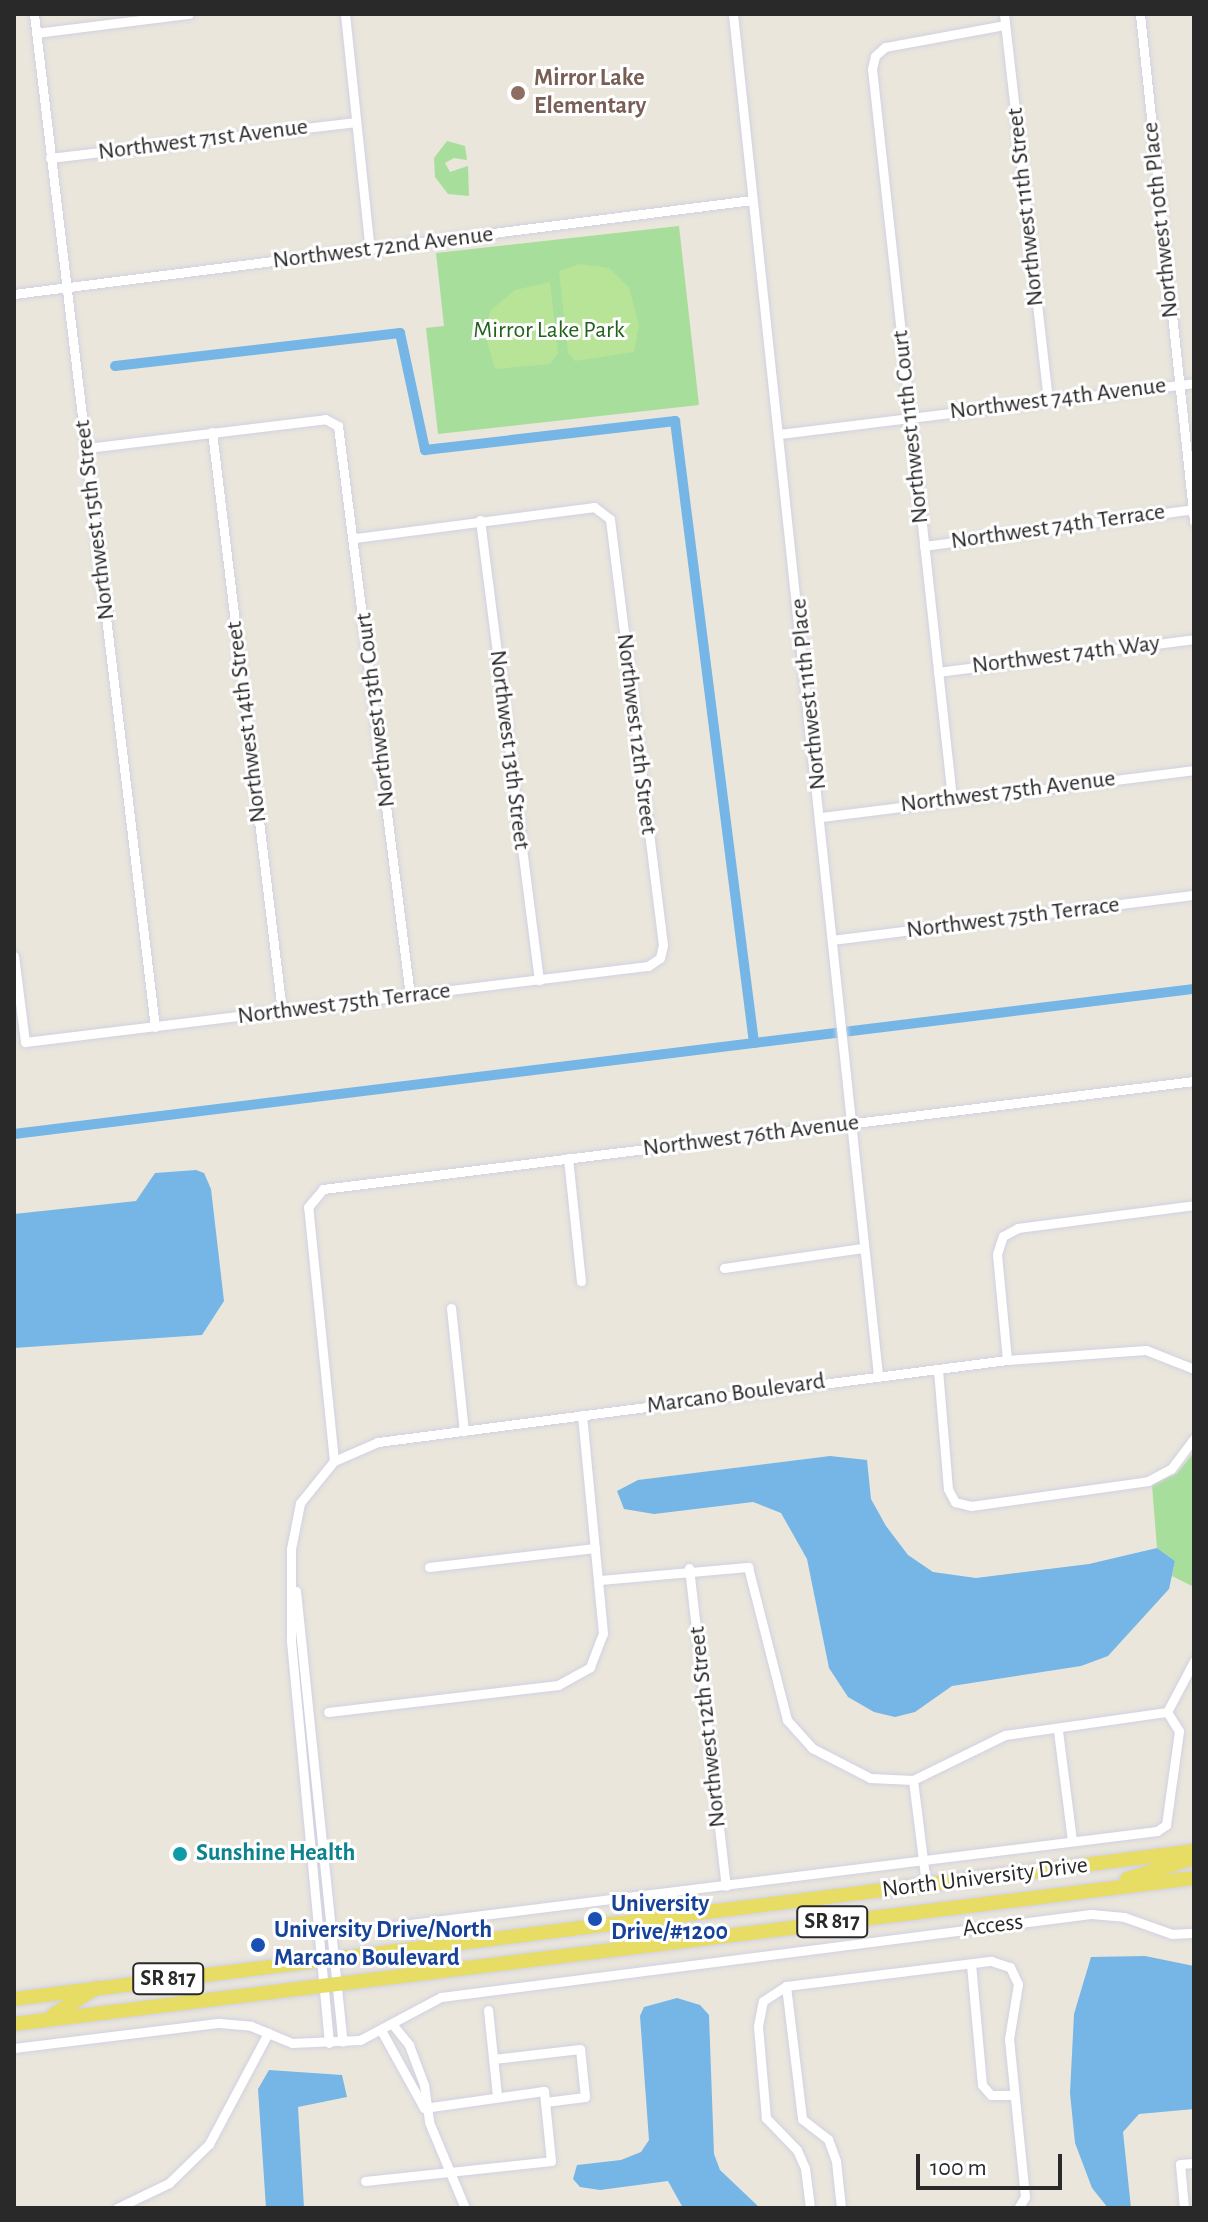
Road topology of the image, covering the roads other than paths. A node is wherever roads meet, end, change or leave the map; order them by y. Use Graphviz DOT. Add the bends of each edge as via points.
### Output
graph roads {
  1 [pos="34,14"];
  2 [pos="189,14"];
  3 [pos="345,14"];
  4 [pos="733,14"];
  5 [pos="1140,14"];
  6 [pos="1005,19"];
  7 [pos="36,33"];
  8 [pos="356,122"];
  9 [pos="50,158"];
  10 [pos="752,200"];
  11 [pos="370,250"];
  12 [pos="68,287"];
  13 [pos="14,294"];
  14 [pos="1194,383"];
  15 [pos="1178,384"];
  16 [pos="1048,401"];
  17 [pos="909,417"];
  18 [pos="212,432"];
  19 [pos="780,434"];
  20 [pos="87,448"];
  21 [pos="1193,509"];
  22 [pos="480,520"];
  23 [pos="1194,521"];
  24 [pos="355,538"];
  25 [pos="924,546"];
  26 [pos="1194,639"];
  27 [pos="938,672"];
  28 [pos="1194,770"];
  29 [pos="952,798"];
  30 [pos="822,817"];
  31 [pos="1194,895"];
  32 [pos="832,940"];
  33 [pos="14,956"];
  34 [pos="660,958"];
  35 [pos="539,980"];
  36 [pos="410,996"];
  37 [pos="282,1011"];
  38 [pos="155,1027"];
  39 [pos="1194,1081"];
  40 [pos="853,1123"];
  41 [pos="568,1158"];
  42 [pos="1194,1205"];
  43 [pos="863,1248"];
  44 [pos="724,1268"];
  45 [pos="581,1281"];
  46 [pos="451,1308"];
  47 [pos="1007,1360"];
  48 [pos="1194,1369"];
  49 [pos="938,1370"];
  50 [pos="878,1375"];
  51 [pos="582,1415"];
  52 [pos="464,1431"];
  53 [pos="1194,1439"];
  54 [pos="334,1461"];
  55 [pos="595,1548"];
  56 [pos="429,1567"];
  57 [pos="689,1568"];
  58 [pos="599,1580"];
  59 [pos="1194,1661"];
  60 [pos="328,1712"];
  61 [pos="1167,1712"];
  62 [pos="1058,1731"];
  63 [pos="913,1780"];
  64 [pos="1072,1841"];
  65 [pos="1194,1851"];
  66 [pos="1194,1858"];
  67 [pos="922,1862"];
  68 [pos="1194,1878"];
  69 [pos="952,1882"];
  70 [pos="926,1885"];
  71 [pos="726,1886"];
  72 [pos="1085,1892"];
  73 [pos="942,1908"];
  74 [pos="386,1927"];
  75 [pos="1194,1933"];
  76 [pos="328,1958"];
  77 [pos="971,1964"];
  78 [pos="331,1984"];
  79 [pos="786,1986"];
  80 [pos="96,1988"];
  81 [pos="14,1999"];
  82 [pos="488,2010"];
  83 [pos="46,2020"];
  84 [pos="14,2024"];
  85 [pos="393,2025"];
  86 [pos="382,2032"];
  87 [pos="268,2033"];
  88 [pos="343,2042"];
  89 [pos="329,2043"];
  90 [pos="14,2048"];
  91 [pos="494,2059"];
  92 [pos="1014,2095"];
  93 [pos="497,2096"];
  94 [pos="545,2102"];
  95 [pos="424,2108"];
  96 [pos="1194,2163"];
  97 [pos="452,2173"];
  98 [pos="365,2181"];
  99 [pos="117,2208"];
  100 [pos="465,2208"];
  101 [pos="810,2208"];
  102 [pos="841,2208"];
  103 [pos="1018,2208"];
  104 [pos="1184,2208"];
  1 -- 7 [label="street, Northwest 15th Street"];
  2 -- 7 [label="street"];
  3 -- 8 [label="street"];
  4 -- 10 [label="street, Northwest 11th Place"];
  5 -- 15 [label="street, Northwest 10th Place"];
  6 -- 16 [label="street, Northwest 11th Street"];
  6 -- 17 [label="street, Northwest 11th Court" via="885,47 875,56"];
  7 -- 9 [label="street, Northwest 15th Street"];
  8 -- 9 [label="street, Northwest 71st Avenue"];
  8 -- 11 [label="street"];
  9 -- 12 [label="street, Northwest 15th Street"];
  10 -- 11 [label="street, Northwest 72nd Avenue"];
  10 -- 19 [label="street, Northwest 11th Place"];
  11 -- 12 [label="street, Northwest 72nd Avenue"];
  12 -- 13 [label="street, Northwest 72nd Avenue"];
  12 -- 20 [label="street, Northwest 15th Street"];
  14 -- 15 [label="street, Northwest 74th Avenue"];
  15 -- 16 [label="street, Northwest 74th Avenue"];
  15 -- 21 [label="street, Northwest 10th Place"];
  16 -- 17 [label="street, Northwest 74th Avenue"];
  17 -- 19 [label="street, Northwest 74th Avenue"];
  17 -- 25 [label="street, Northwest 11th Court"];
  18 -- 20 [label="street"];
  18 -- 24 [label="street, Northwest 13th Court" via="325,419 338,426"];
  18 -- 37 [label="street, Northwest 14th Street"];
  19 -- 30 [label="street, Northwest 11th Place"];
  20 -- 38 [label="street, Northwest 15th Street"];
  21 -- 23 [label="street, Northwest 10th Place"];
  21 -- 25 [label="street, Northwest 74th Terrace"];
  22 -- 24 [label="street"];
  22 -- 34 [label="street, Northwest 12th Street" via="594,507 610,519 663,945"];
  22 -- 35 [label="street, Northwest 13th Street"];
  24 -- 36 [label="street, Northwest 13th Court"];
  25 -- 27 [label="street, Northwest 11th Court"];
  26 -- 27 [label="street, Northwest 74th Way"];
  27 -- 29 [label="street, Northwest 11th Court"];
  28 -- 29 [label="street, Northwest 75th Avenue"];
  29 -- 30 [label="street, Northwest 75th Avenue"];
  30 -- 32 [label="street, Northwest 11th Place"];
  31 -- 32 [label="street, Northwest 75th Terrace"];
  32 -- 40 [label="street, Northwest 11th Place"];
  33 -- 38 [label="street, Northwest 75th Terrace" via="25,1042"];
  34 -- 35 [label="street, Northwest 75th Terrace" via="648,966"];
  35 -- 36 [label="street, Northwest 75th Terrace"];
  36 -- 37 [label="street, Northwest 75th Terrace"];
  37 -- 38 [label="street, Northwest 75th Terrace"];
  39 -- 40 [label="street, Northwest 76th Avenue"];
  40 -- 41 [label="street, Northwest 76th Avenue"];
  40 -- 43 [label="street, Northwest 11th Place"];
  41 -- 45 [label="street"];
  41 -- 54 [label="street, Northwest 76th Avenue" via="323,1189 311,1198"];
  42 -- 47 [label="street" via="1018,1228 1003,1236 997,1254"];
  43 -- 44 [label="street"];
  43 -- 50 [label="street, Northwest 11th Place"];
  46 -- 52 [label="street"];
  47 -- 48 [label="street, Marcano Boulevard" via="1146,1350"];
  47 -- 49 [label="street, Marcano Boulevard"];
  49 -- 50 [label="street, Marcano Boulevard"];
  49 -- 53 [label="street" via="948,1489 955,1502 971,1506 1148,1481 1171,1469"];
  50 -- 51 [label="street, Marcano Boulevard"];
  51 -- 52 [label="street, Marcano Boulevard"];
  51 -- 55 [label="street"];
  52 -- 54 [label="street, Marcano Boulevard" via="378,1442"];
  54 -- 76 [label="street, Marcano Boulevard" via="300,1503 291,1534 291,1639"];
  55 -- 56 [label="street"];
  55 -- 58 [label="street"];
  57 -- 58 [label="street"];
  57 -- 63 [label="street" via="748,1567 787,1720 812,1748 870,1778"];
  57 -- 71 [label="street, Northwest 12th Street"];
  58 -- 60 [label="street" via="603,1633 590,1667 558,1685"];
  59 -- 61 [label="street"];
  61 -- 62 [label="street"];
  61 -- 64 [label="street" via="1179,1731 1163,1829"];
  62 -- 63 [label="street" via="1005,1735"];
  62 -- 64 [label="street"];
  63 -- 67 [label="street"];
  64 -- 67 [label="street"];
  65 -- 69 [label="main road, North University Drive / SR 817"];
  66 -- 72 [label="main road"];
  67 -- 70 [label="street"];
  67 -- 71 [label="street"];
  68 -- 72 [label="main road, North University Drive / SR 817"];
  69 -- 70 [label="main road, North University Drive / SR 817"];
  69 -- 73 [label="main road"];
  70 -- 76 [label="main road, North University Drive / SR 817"];
  71 -- 74 [label="street"];
  72 -- 73 [label="main road, North University Drive / SR 817"];
  73 -- 78 [label="main road, North University Drive / SR 817"];
  75 -- 85 [label="street, Access" via="1172,1934 1124,1917 1091,1914 441,1997"];
  76 -- 78 [label="street"];
  76 -- 80 [label="main road, North University Drive / SR 817"];
  77 -- 79 [label="street"];
  77 -- 92 [label="street" via="982,2085 991,2095"];
  77 -- 92 [label="street" via="1002,1963 1018,1984 1009,2039"];
  78 -- 83 [label="main road, North University Drive / SR 817"];
  78 -- 88 [label="street"];
  78 -- 89 [label="street"];
  79 -- 101 [label="street" via="763,2001 758,2013 759,2061 766,2118 797,2150"];
  79 -- 102 [label="street" via="802,2119 828,2139"];
  80 -- 81 [label="main road, North University Drive / SR 817"];
  80 -- 83 [label="main road"];
  82 -- 91 [label="street"];
  83 -- 84 [label="main road, North University Drive / SR 817"];
  85 -- 86 [label="street, Access"];
  85 -- 95 [label="street" via="418,2068"];
  86 -- 88 [label="street, Access"];
  86 -- 95 [label="street"];
  87 -- 89 [label="street, Access" via="292,2043"];
  87 -- 90 [label="street, Access" via="219,2023"];
  87 -- 99 [label="street" via="209,2144 169,2183"];
  88 -- 89 [label="street, Access"];
  91 -- 93 [label="street"];
  91 -- 94 [label="street" via="580,2049 585,2097"];
  92 -- 103 [label="street" via="1025,2197"];
  93 -- 94 [label="street" via="544,2091"];
  93 -- 95 [label="street"];
  94 -- 97 [label="street" via="551,2161"];
  95 -- 97 [label="street"];
  96 -- 104 [label="street" via="1180,2164"];
  97 -- 98 [label="street"];
  97 -- 100 [label="street"];
}
